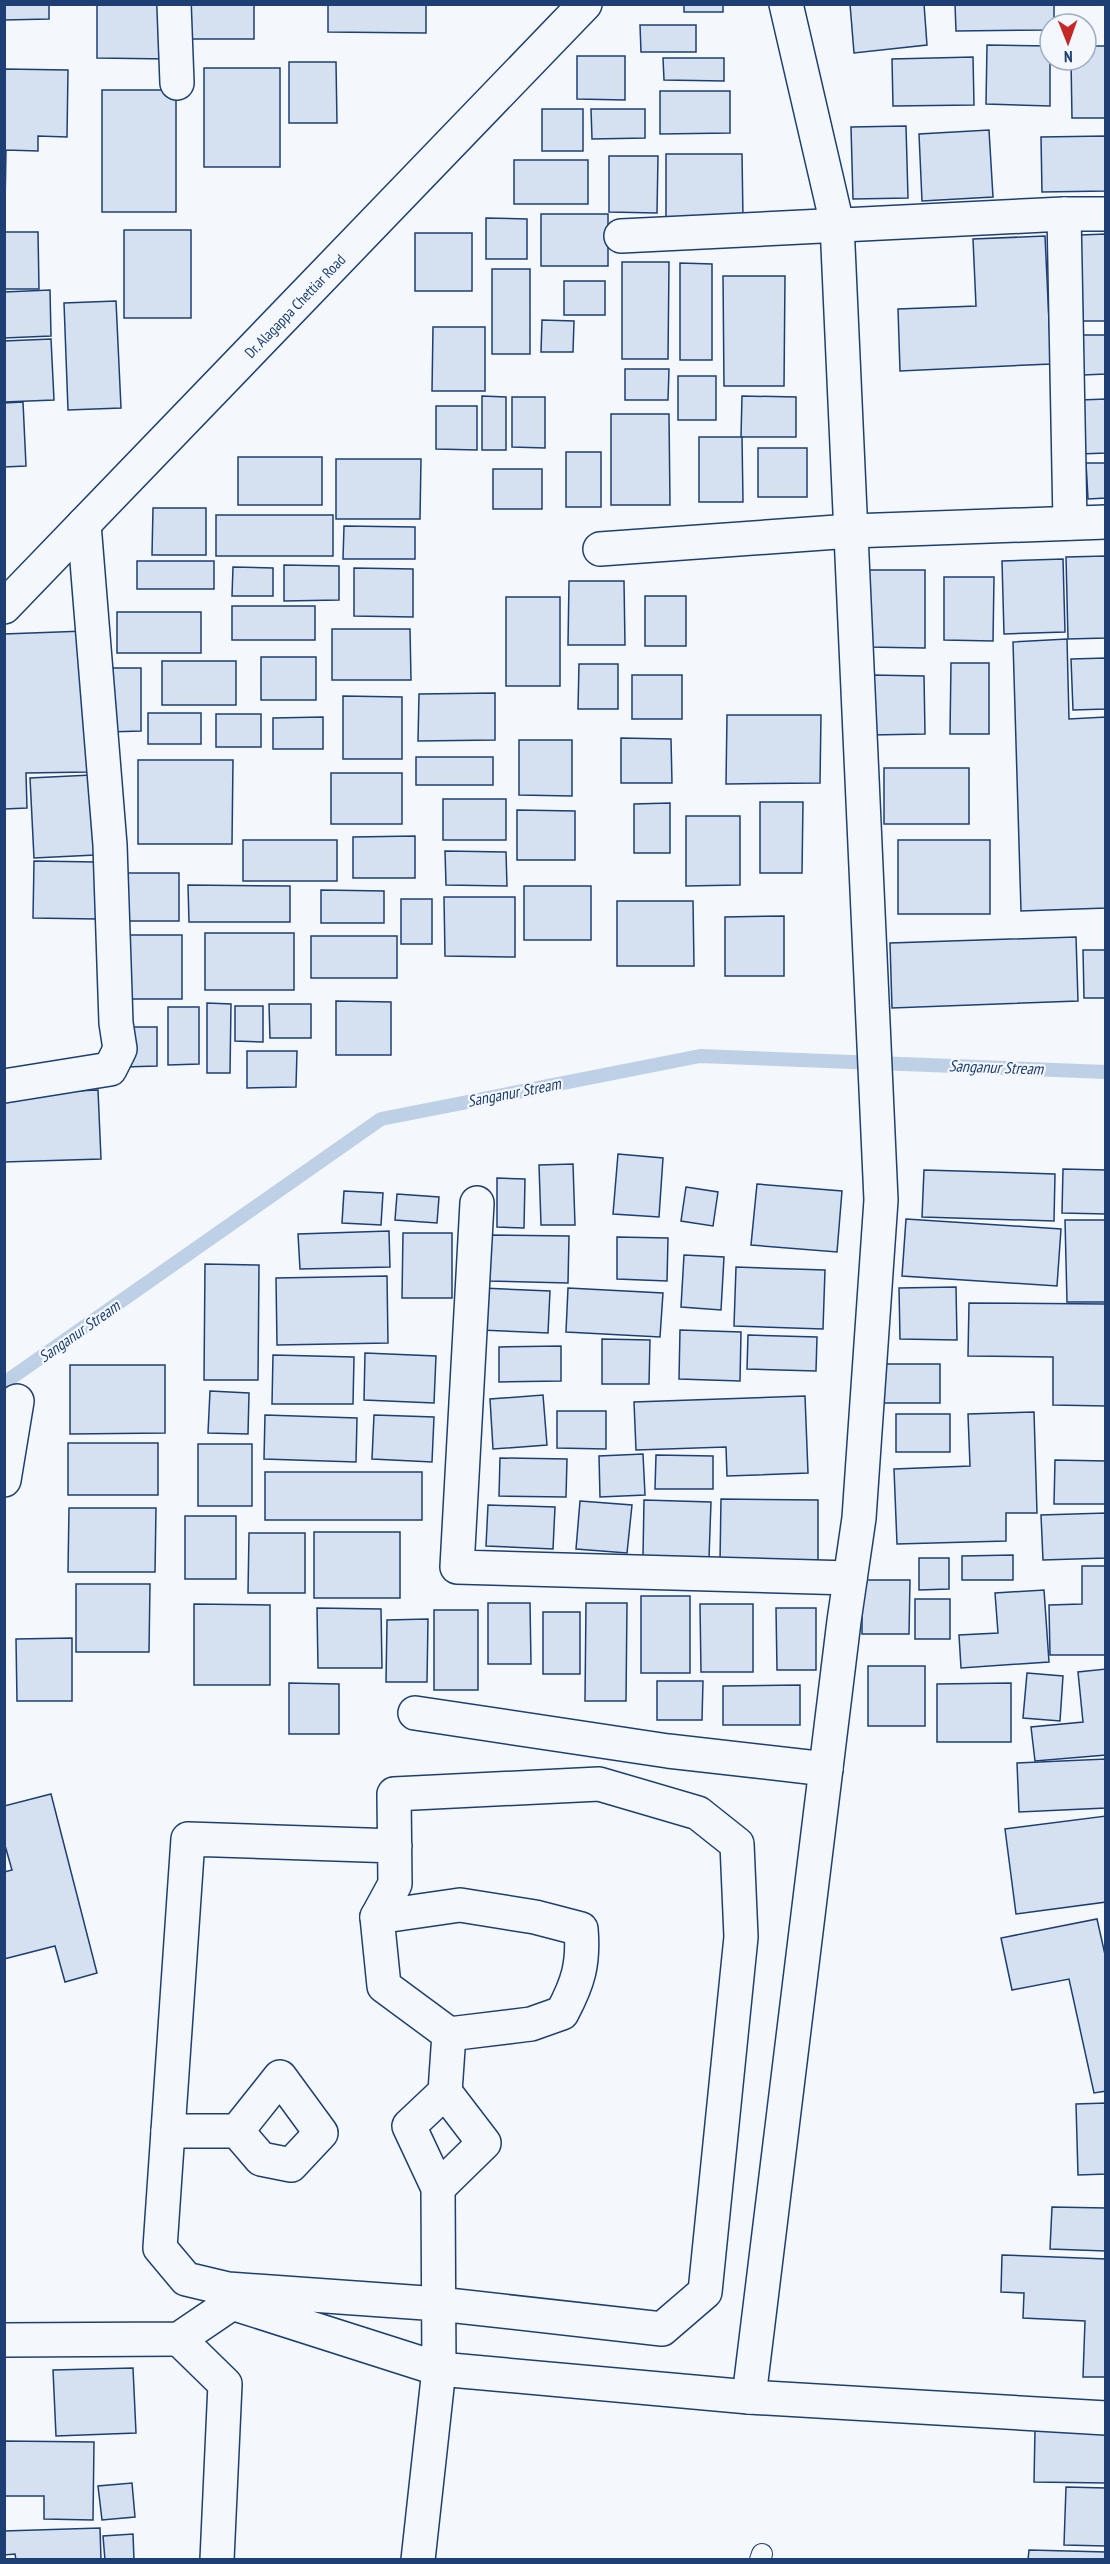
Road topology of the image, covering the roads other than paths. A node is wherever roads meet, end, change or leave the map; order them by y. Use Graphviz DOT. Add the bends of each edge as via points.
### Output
graph roads {
  1 [pos="174,4"];
  2 [pos="585,4"];
  3 [pos="786,4"];
  4 [pos="177,83"];
  5 [pos="1064,214"];
  6 [pos="1106,214"];
  7 [pos="837,224"];
  8 [pos="621,236"];
  9 [pos="1106,522"];
  10 [pos="1070,523"];
  11 [pos="84,524"];
  12 [pos="851,531"];
  13 [pos="600,549"];
  14 [pos="4,607"];
  15 [pos="4,1086"];
  16 [pos="477,1203"];
  17 [pos="17,1401"];
  18 [pos="4,1480"];
  19 [pos="850,1578"];
  20 [pos="415,1713"];
  21 [pos="826,1768"];
  22 [pos="395,1846"];
  23 [pos="377,1917"];
  24 [pos="450,2034"];
  25 [pos="445,2092"];
  26 [pos="168,2131"];
  27 [pos="237,2131"];
  28 [pos="438,2188"];
  29 [pos="439,2304"];
  30 [pos="179,2338"];
  31 [pos="4,2340"];
  32 [pos="439,2369"];
  33 [pos="749,2397"];
  34 [pos="1106,2418"];
  35 [pos="217,2559"];
  36 [pos="418,2559"];
  1 -- 4 [label="street"];
  2 -- 11 [label="street, Dr. Alagappa Chettiar Road"];
  3 -- 7 [label="street"];
  5 -- 6 [label="street"];
  5 -- 7 [label="street"];
  5 -- 10 [label="street"];
  7 -- 8 [label="street"];
  7 -- 12 [label="street"];
  9 -- 10 [label="street"];
  10 -- 12 [label="street"];
  11 -- 14 [label="street, Dr. Alagappa Chettiar Road"];
  11 -- 15 [label="street" via="110,845 120,1049 110,1069"];
  12 -- 13 [label="street"];
  12 -- 19 [label="street" via="881,1200 859,1518"];
  16 -- 19 [label="street" via="457,1567"];
  17 -- 18 [label="street"];
  19 -- 21 [label="street"];
  20 -- 21 [label="street" via="668,1751"];
  21 -- 33 [label="street"];
  22 -- 23 [label="street" via="395,1884"];
  22 -- 26 [label="street" via="188,1839"];
  22 -- 29 [label="street" via="394,1794 599,1784 698,1813 737,1844 741,1937 705,2292 662,2329"];
  23 -- 24 [label="street" via="384,1986"];
  23 -- 24 [label="street" via="460,1905 581,1929 583,1957 576,1987 562,2013 531,2024"];
  24 -- 25 [label="street"];
  25 -- 28 [label="street" via="410,2126"];
  25 -- 28 [label="street" via="483,2143"];
  26 -- 27 [label="street"];
  26 -- 29 [label="street" via="160,2248 186,2279 228,2289"];
  28 -- 29 [label="street"];
  29 -- 32 [label="street"];
  30 -- 31 [label="street"];
  30 -- 32 [label="street" via="232,2303"];
  30 -- 35 [label="street" via="225,2384"];
  32 -- 33 [label="street"];
  32 -- 36 [label="street"];
  33 -- 34 [label="street"];
}
